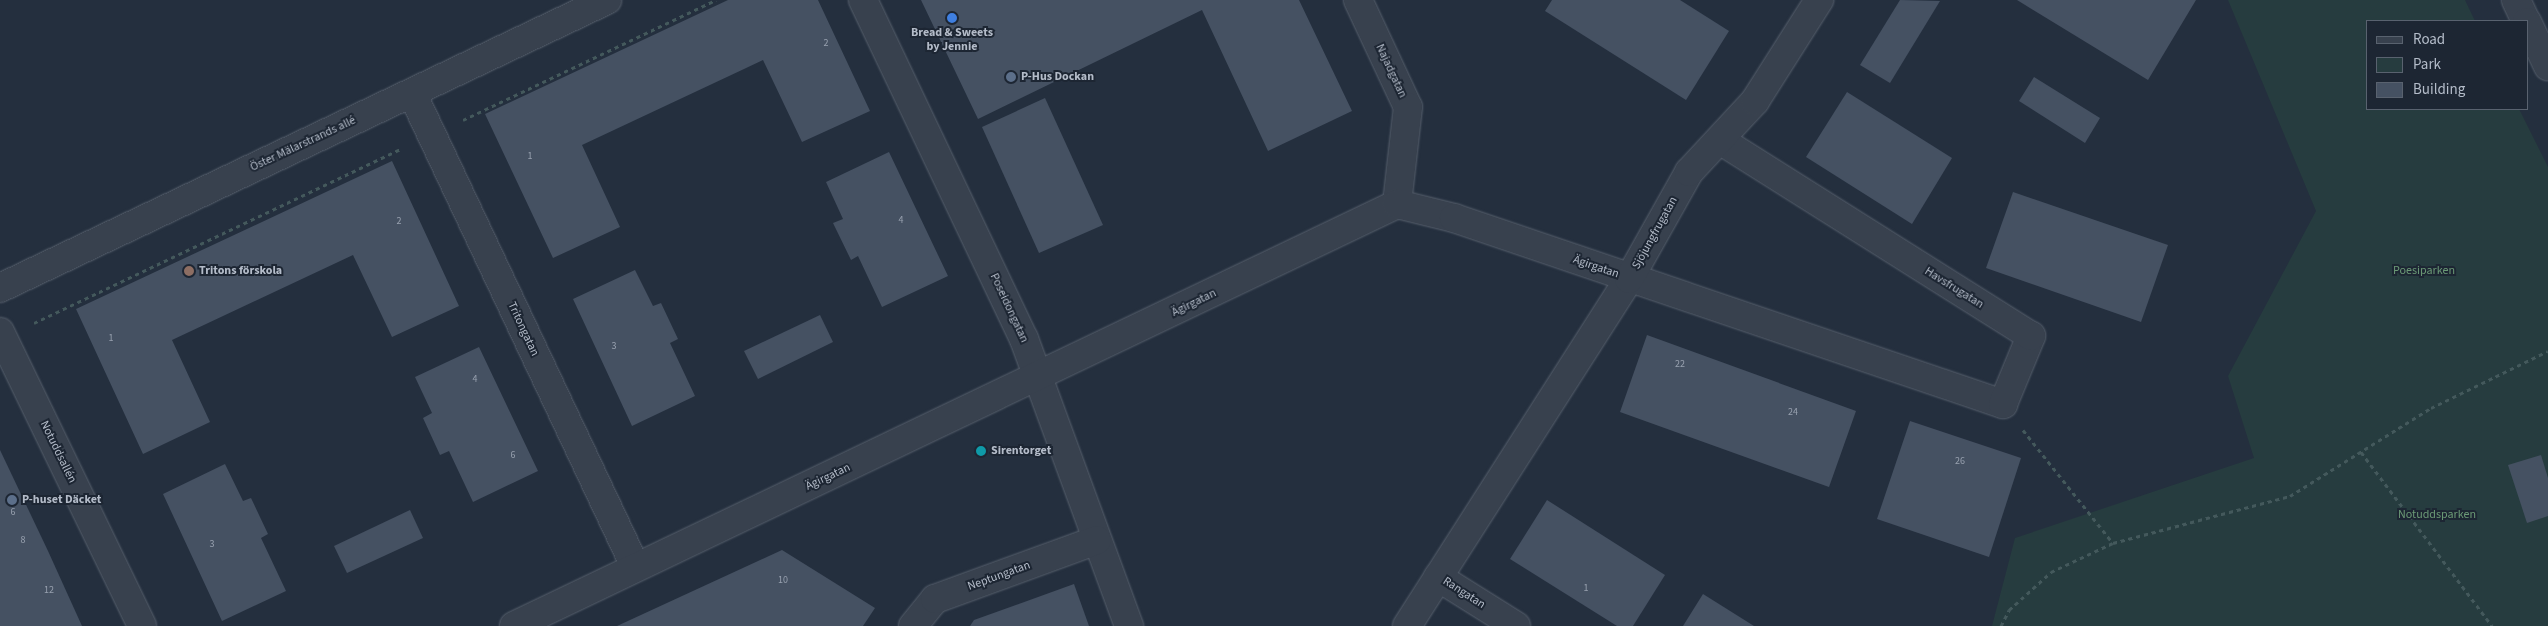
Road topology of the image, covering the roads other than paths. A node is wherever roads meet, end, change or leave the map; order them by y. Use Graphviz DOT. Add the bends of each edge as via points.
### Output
graph roads {
  1 [pos="607,0"];
  2 [pos="863,0"];
  3 [pos="1358,0"];
  4 [pos="1819,0"];
  5 [pos="2516,0"];
  6 [pos="2525,20"];
  7 [pos="2528,26"];
  8 [pos="2548,66"];
  9 [pos="412,93"];
  10 [pos="1721,141"];
  11 [pos="1397,204"];
  12 [pos="1629,279"];
  13 [pos="0,288"];
  14 [pos="2,335"];
  15 [pos="1896,370"];
  16 [pos="1039,379"];
  17 [pos="1097,540"];
  18 [pos="635,566"];
  19 [pos="1438,577"];
  20 [pos="142,626"];
  21 [pos="514,626"];
  22 [pos="913,626"];
  23 [pos="1129,626"];
  24 [pos="1407,626"];
  25 [pos="1516,626"];
  1 -- 9 [label="street, Öster Mälarstrands allé"];
  2 -- 16 [label="street, Poseidongatan"];
  3 -- 11 [label="street, Najadgatan" via="1408,107"];
  4 -- 10 [label="street, Sjöjungfrugatan" via="1755,101"];
  5 -- 6 [label="street"];
  7 -- 8 [label="street"];
  9 -- 13 [label="street, Öster Mälarstrands allé"];
  9 -- 18 [label="street, Tritongatan"];
  10 -- 12 [label="street, Sjöjungfrugatan" via="1689,172"];
  10 -- 15 [label="street, Havsfrugatan" via="2031,336 2003,404"];
  11 -- 12 [label="street, Ägirgatan" via="1454,218"];
  11 -- 16 [label="street, Ägirgatan"];
  12 -- 15 [label="street, Ägirgatan"];
  12 -- 19 [label="street, Sjöjungfrugatan"];
  14 -- 20 [label="street, Notuddsallén"];
  16 -- 17 [label="street, Poseidongatan"];
  16 -- 18 [label="street, Ägirgatan"];
  17 -- 22 [label="street, Neptungatan" via="935,599"];
  17 -- 23 [label="street, Poseidongatan"];
  18 -- 21 [label="street, Ägirgatan"];
  19 -- 24 [label="street, Sjöjungfrugatan"];
  19 -- 25 [label="street, Rangatan"];
}
